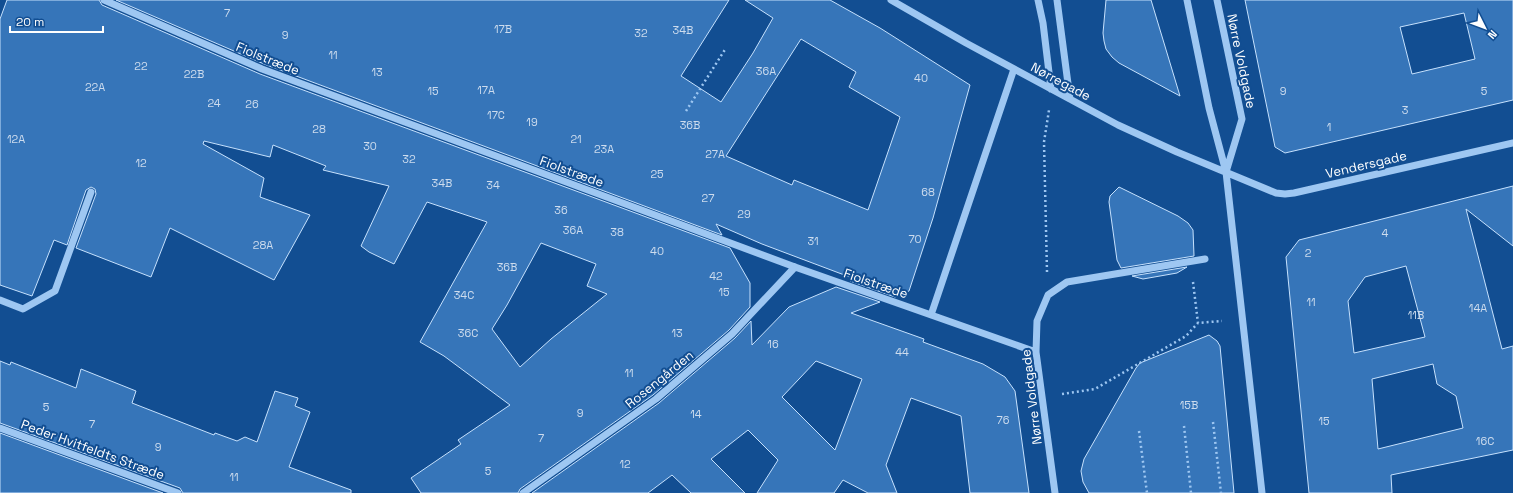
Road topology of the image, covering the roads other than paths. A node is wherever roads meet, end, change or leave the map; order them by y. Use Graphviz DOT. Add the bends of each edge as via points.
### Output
graph roads {
  1 [pos="104,0"];
  2 [pos="891,0"];
  3 [pos="1038,0"];
  4 [pos="1057,0"];
  5 [pos="1187,0"];
  6 [pos="1218,0"];
  7 [pos="1014,69"];
  8 [pos="1051,89"];
  9 [pos="1070,99"];
  10 [pos="1513,143"];
  11 [pos="1226,172"];
  12 [pos="92,192"];
  13 [pos="1205,259"];
  14 [pos="796,267"];
  15 [pos="0,300"];
  16 [pos="931,315"];
  17 [pos="1036,352"];
  18 [pos="0,428"];
  19 [pos="178,493"];
  20 [pos="523,493"];
  21 [pos="1055,493"];
  22 [pos="1262,493"];
  1 -- 14 [label="street, Fiolstræde" via="262,69"];
  2 -- 7 [label="street, Nørregade"];
  3 -- 8 [label="street"];
  4 -- 9 [label="street"];
  5 -- 11 [label="street, Nørre Voldgade" via="1209,108"];
  6 -- 11 [label="street, Nørre Voldgade" via="1242,119"];
  7 -- 8 [label="street, Nørregade"];
  7 -- 16 [label="street"];
  8 -- 9 [label="street, Nørregade"];
  9 -- 11 [label="street, Nørregade" via="1118,125"];
  10 -- 11 [label="street, Vendersgade" via="1285,194 1276,193"];
  11 -- 22 [label="street, Nørre Voldgade"];
  12 -- 15 [label="street" via="55,291 23,309"];
  13 -- 17 [label="street, Nørre Voldgade" via="1067,282 1048,295 1037,322"];
  14 -- 16 [label="street, Fiolstræde"];
  14 -- 20 [label="street, Rosengården" via="732,334 656,399"];
  16 -- 17 [label="street, Fiolstræde"];
  17 -- 21 [label="street, Nørre Voldgade"];
  18 -- 19 [label="street, Peder Hvitfeldts Stræde"];
}
